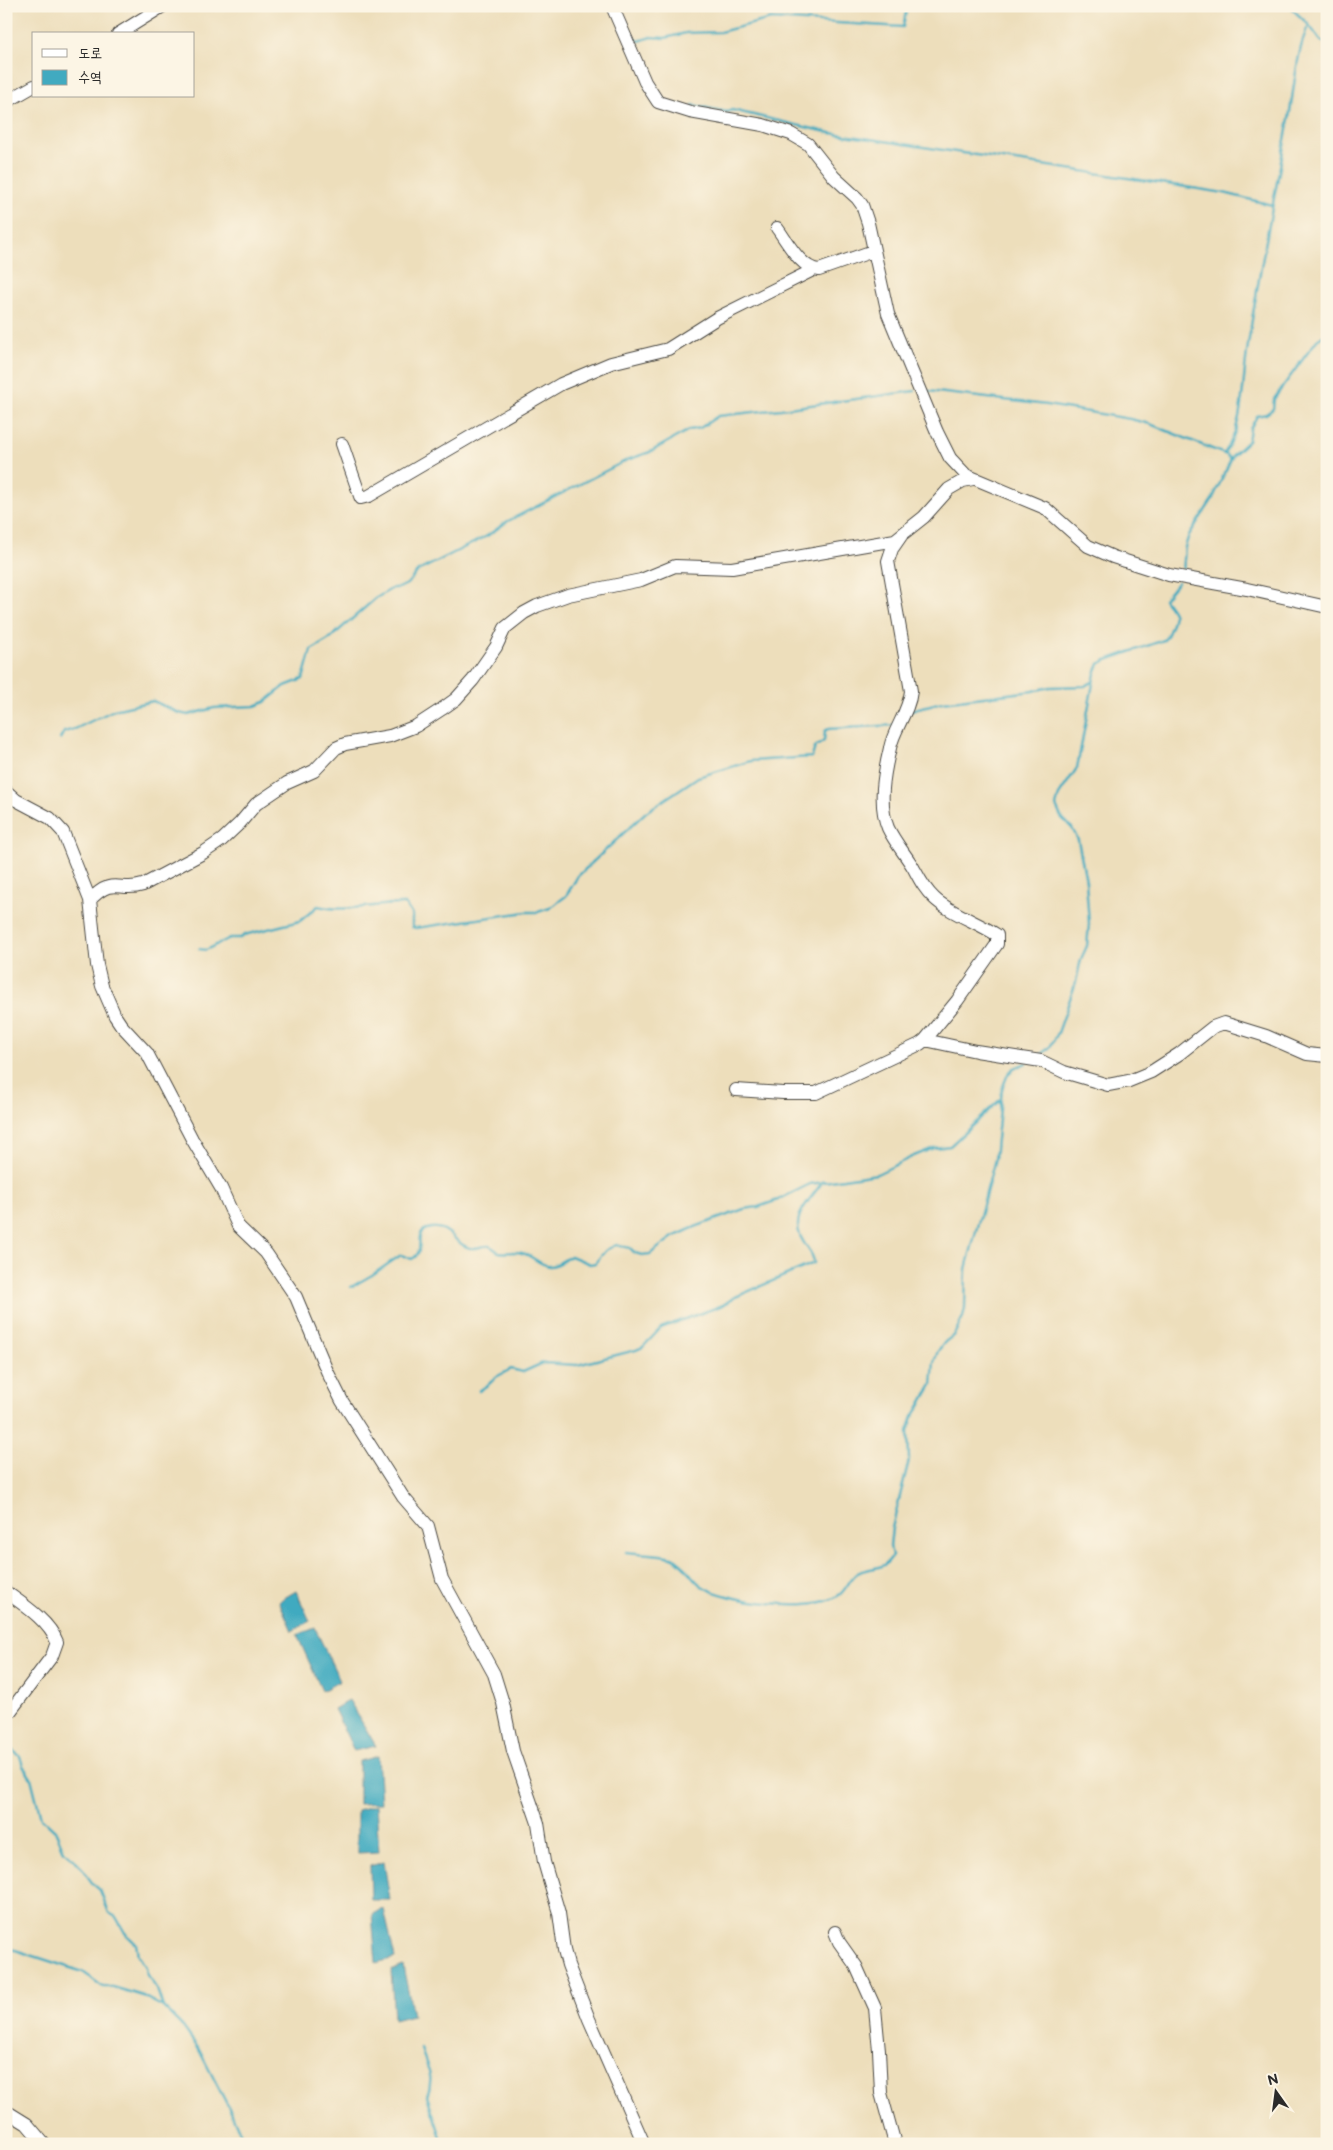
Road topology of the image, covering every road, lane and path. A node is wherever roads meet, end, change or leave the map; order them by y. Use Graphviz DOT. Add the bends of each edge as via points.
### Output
graph roads {
  1 [pos="162,6"];
  2 [pos="612,6"];
  3 [pos="121,32"];
  4 [pos="32,87"];
  5 [pos="6,102"];
  6 [pos="776,228"];
  7 [pos="873,251"];
  8 [pos="813,270"];
  9 [pos="342,444"];
  10 [pos="950,458"];
  11 [pos="973,480"];
  12 [pos="949,489"];
  13 [pos="901,536"];
  14 [pos="1327,608"];
  15 [pos="6,791"];
  16 [pos="90,900"];
  17 [pos="925,1040"];
  18 [pos="1327,1056"];
  19 [pos="736,1090"];
  20 [pos="6,1592"];
  21 [pos="6,1717"];
  22 [pos="835,1932"];
  23 [pos="6,2112"];
  24 [pos="44,2144"];
  25 [pos="644,2144"];
  26 [pos="895,2144"];
  1 -- 3 [label="street"];
  2 -- 7 [label="street" via="645,82 658,102 690,112 763,125 802,140 862,205"];
  4 -- 5 [label="street"];
  6 -- 8 [label="street" via="805,265"];
  7 -- 8 [label="street"];
  7 -- 10 [label="street" via="888,314"];
  8 -- 9 [label="street" via="717,318 668,349 611,364 562,384 369,496 360,496"];
  10 -- 11 [label="street"];
  10 -- 12 [label="street" via="953,480"];
  11 -- 12 [label="street" via="962,481"];
  11 -- 14 [label="street" via="1045,508 1088,546 1113,557 1169,575"];
  12 -- 13 [label="street" via="924,517"];
  13 -- 16 [label="street" via="839,551 732,568 674,566 641,580 568,595 537,606 505,628 496,647 465,690 428,719 390,736 336,748 314,771 287,783 256,804 222,840 203,853 143,885 134,888 106,887"];
  13 -- 17 [label="street" via="888,561 912,692 890,746 883,786 884,816 888,829 918,879 934,898 983,926 997,936 998,941 986,963"];
  15 -- 16 [label="street" via="50,818 63,832"];
  16 -- 25 [label="street" via="96,965 115,1016 147,1053 221,1188 238,1226 266,1253 288,1284 342,1401 403,1497 428,1526 442,1579 494,1674 513,1752 538,1823 568,1965"];
  17 -- 18 [label="street" via="1041,1061 1064,1072 1108,1085 1151,1072 1213,1026 1224,1023 1266,1036 1307,1054"];
  17 -- 19 [label="street" via="816,1093"];
  20 -- 21 [label="street" via="39,1618 57,1642 52,1656"];
  22 -- 26 [label="street" via="856,1966 875,2008 881,2093"];
  23 -- 24 [label="street" via="27,2124"];
}
